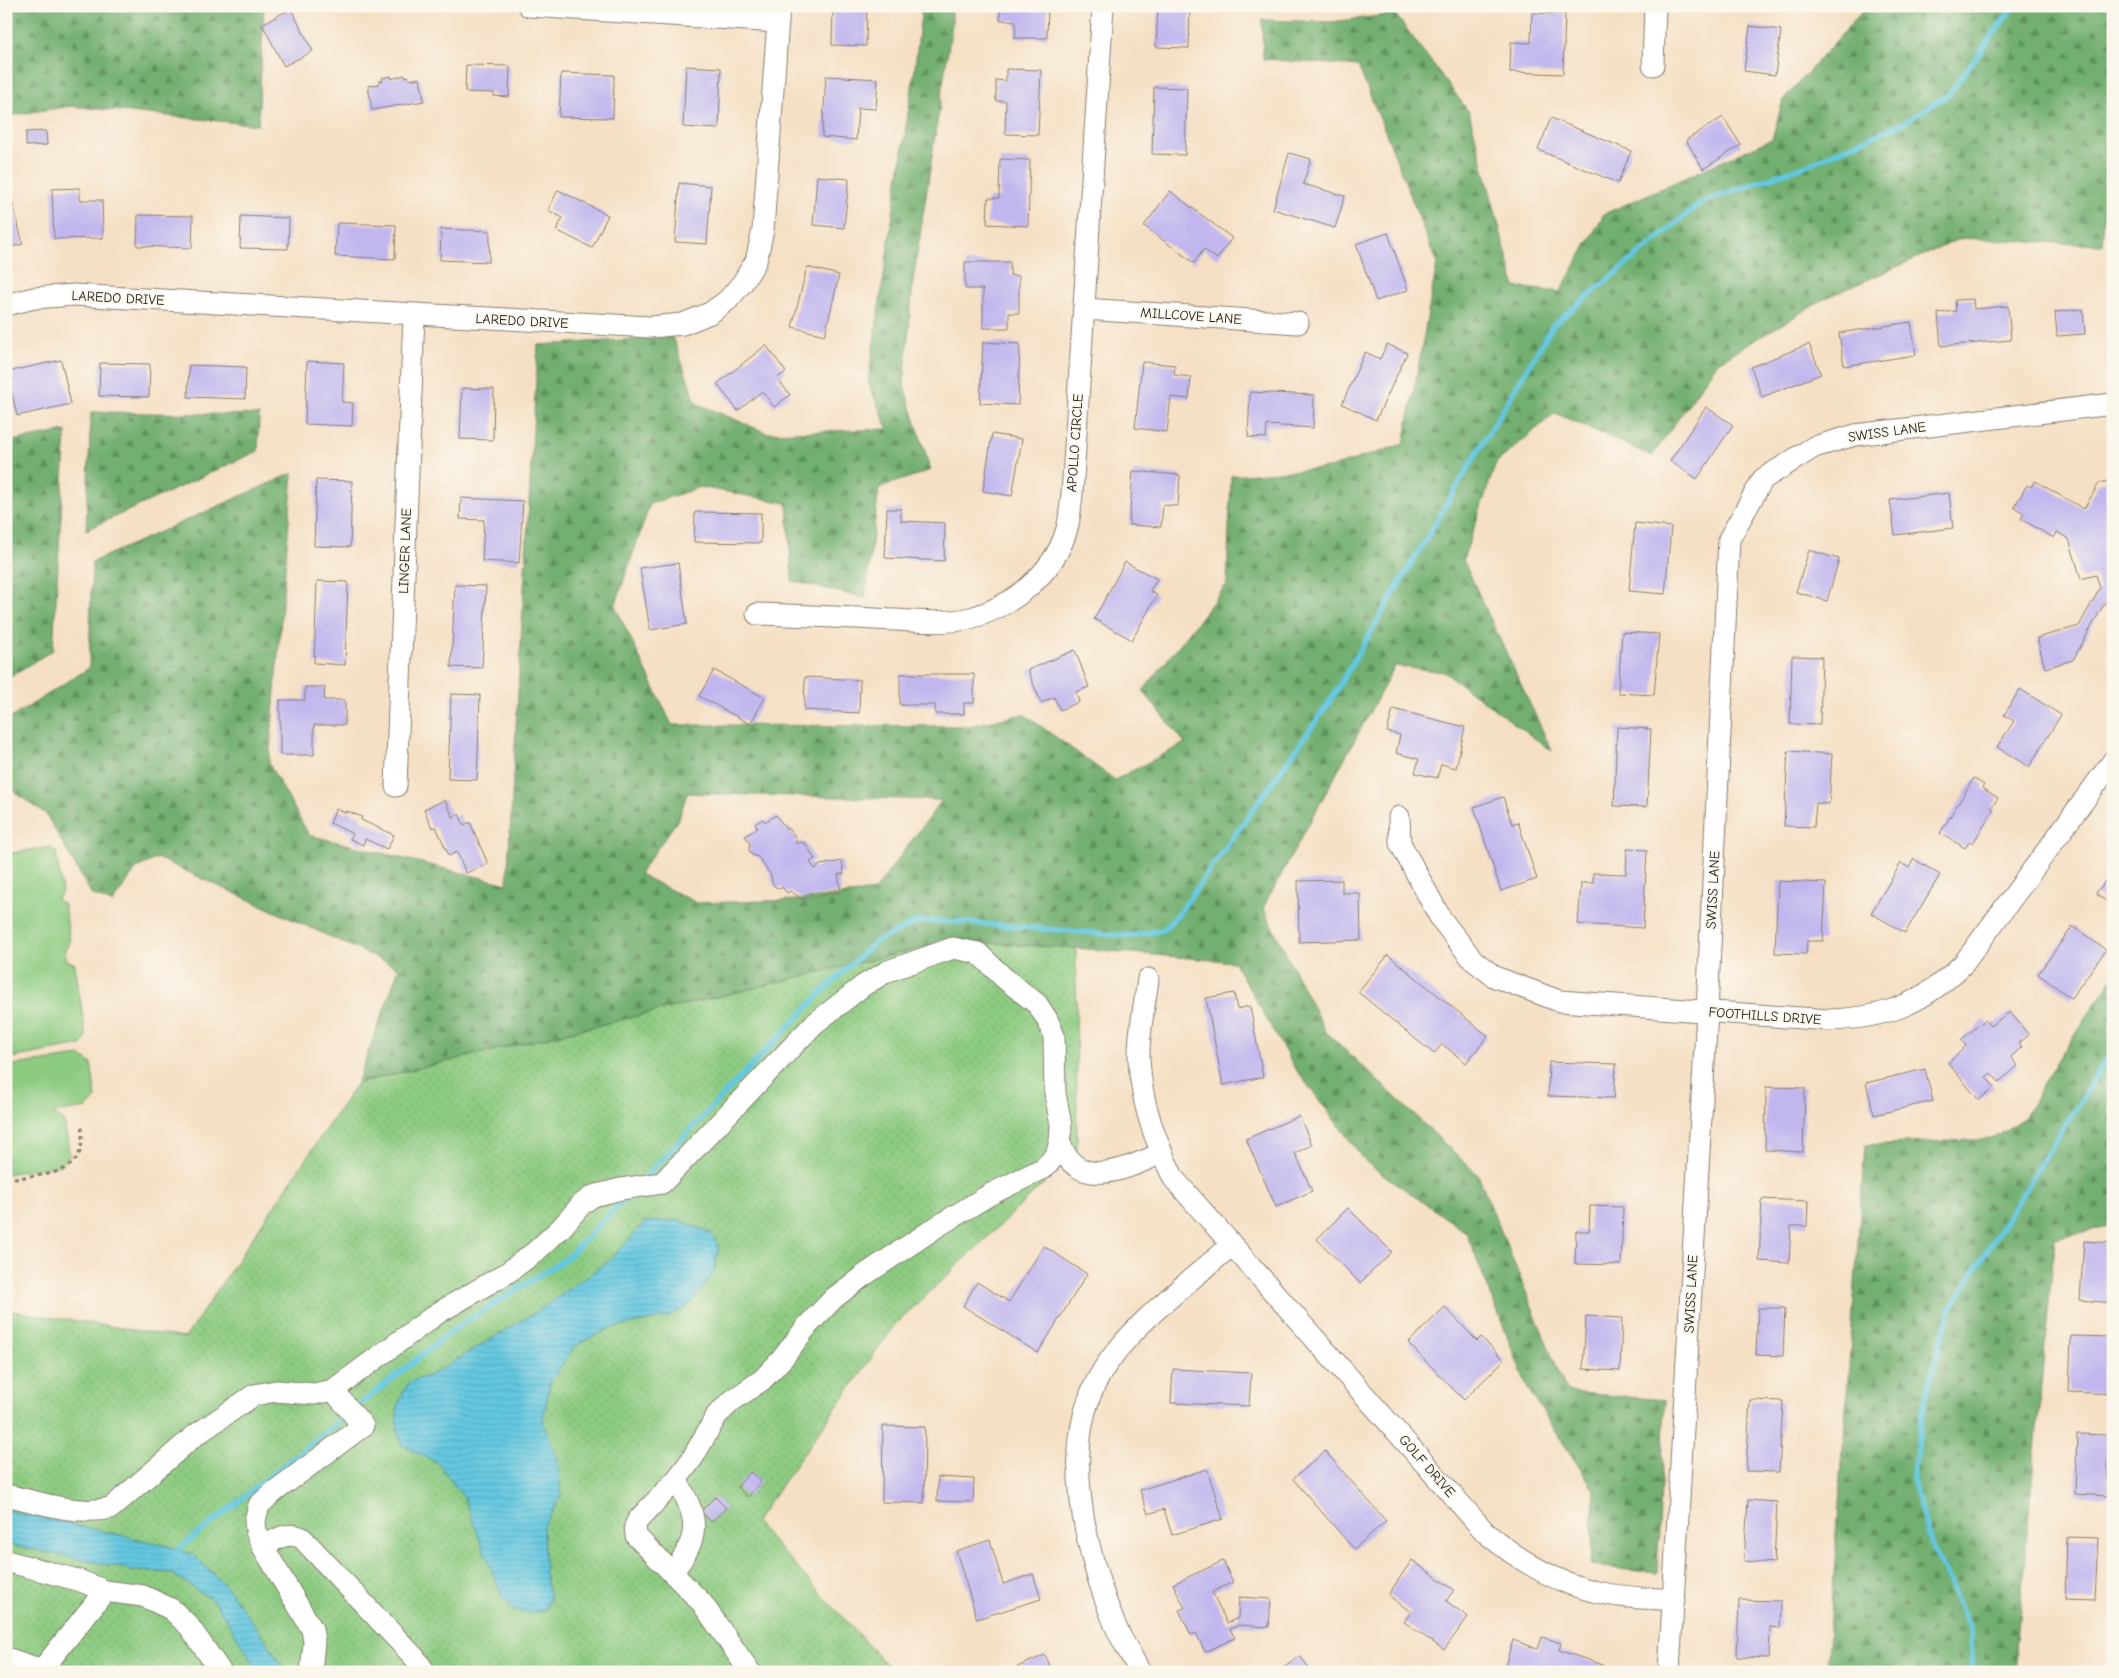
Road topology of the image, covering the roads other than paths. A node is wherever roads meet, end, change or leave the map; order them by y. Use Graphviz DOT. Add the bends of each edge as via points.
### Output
graph roads {
  1 [pos="529,6"];
  2 [pos="1103,6"];
  3 [pos="1655,6"];
  4 [pos="778,14"];
  5 [pos="1653,65"];
  6 [pos="6,305"];
  7 [pos="1084,309"];
  8 [pos="414,315"];
  9 [pos="1298,323"];
  10 [pos="2113,404"];
  11 [pos="757,614"];
  12 [pos="2113,761"];
  13 [pos="396,786"];
  14 [pos="1399,817"];
  15 [pos="1148,979"];
  16 [pos="1707,1012"];
  17 [pos="1060,1142"];
  18 [pos="1162,1154"];
  19 [pos="1232,1245"];
  20 [pos="344,1402"];
  21 [pos="676,1480"];
  22 [pos="6,1495"];
  23 [pos="263,1548"];
  24 [pos="6,1561"];
  25 [pos="673,1572"];
  26 [pos="105,1591"];
  27 [pos="1674,1600"];
  28 [pos="6,1658"];
  29 [pos="222,1672"];
  30 [pos="311,1672"];
  31 [pos="425,1672"];
  32 [pos="750,1672"];
  33 [pos="1140,1672"];
  34 [pos="1670,1672"];
  1 -- 4 [label="street"];
  2 -- 7 [label="street, APOLLO CIRCLE"];
  3 -- 5 [label="street"];
  4 -- 8 [label="street, LAREDO DRIVE" via="764,230 756,261 728,300 710,313 683,324 650,327"];
  6 -- 8 [label="street, LAREDO DRIVE" via="34,298 74,295"];
  7 -- 9 [label="street, MILLCOVE LANE"];
  7 -- 11 [label="street, APOLLO CIRCLE" via="1072,495 1066,532 1040,576 1018,596 969,618 935,621"];
  8 -- 13 [label="street, LINGER LANE"];
  10 -- 16 [label="street, SWISS LANE" via="1854,435 1814,448 1763,479 1729,539"];
  12 -- 16 [label="street, FOOTHILLS DRIVE" via="1964,963 1945,982 1922,997 1877,1016 1857,1019"];
  14 -- 16 [label="street, FOOTHILLS DRIVE" via="1400,843 1441,919 1472,960 1495,977 1558,1001"];
  15 -- 18 [label="street, GOLF DRIVE" via="1139,1058 1145,1108"];
  16 -- 27 [label="street, SWISS LANE"];
  17 -- 18 [label="street" via="1075,1166 1103,1174"];
  17 -- 20 [label="street" via="1054,1036 1037,1004 978,953 953,948 888,971 864,985 814,1024 662,1183 593,1196 535,1252 507,1273 438,1313"];
  17 -- 21 [label="street" via="1056,1155 1044,1168 989,1195 834,1298 762,1380 717,1415 692,1460"];
  18 -- 19 [label="street, GOLF DRIVE" via="1174,1179"];
  19 -- 27 [label="street, GOLF DRIVE" via="1486,1532 1504,1548 1549,1575 1586,1589 1620,1596"];
  19 -- 33 [label="street" via="1115,1352 1099,1376 1078,1443 1079,1487 1085,1528 1116,1626"];
  20 -- 22 [label="street" via="314,1394 276,1391 254,1395 193,1437 111,1508 99,1511 64,1508"];
  20 -- 23 [label="street" via="363,1426 259,1505 255,1521"];
  21 -- 25 [label="street" via="692,1509 694,1526 692,1544"];
  21 -- 25 [label="street" via="638,1520 634,1532"];
  23 -- 30 [label="street" via="312,1629"];
  23 -- 31 [label="street" via="287,1535 302,1538"];
  24 -- 26 [label="street" via="81,1581"];
  25 -- 32 [label="street" via="702,1603"];
  26 -- 28 [label="street" via="44,1667 36,1668"];
  26 -- 29 [label="street" via="142,1596 171,1609 189,1626"];
  27 -- 34 [label="street, SWISS LANE"];
}
